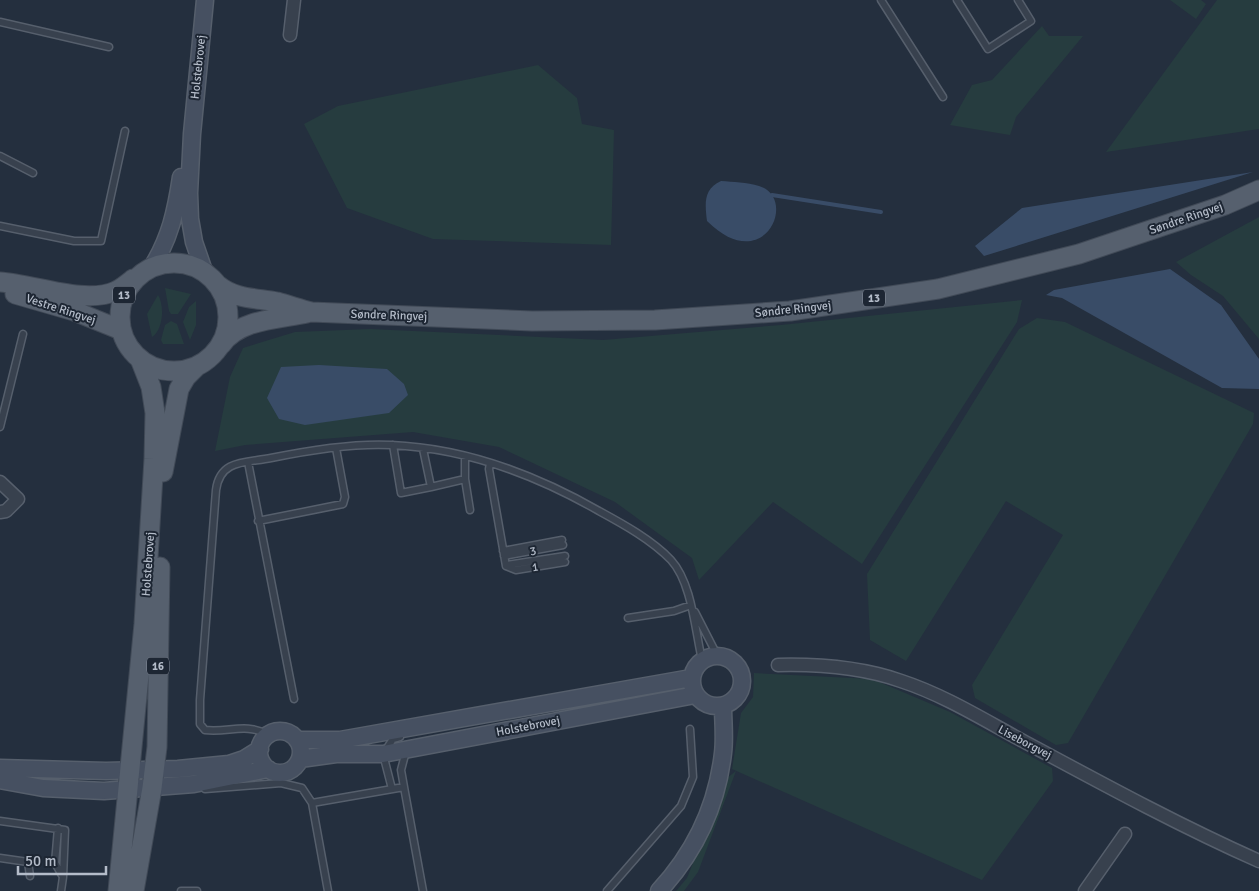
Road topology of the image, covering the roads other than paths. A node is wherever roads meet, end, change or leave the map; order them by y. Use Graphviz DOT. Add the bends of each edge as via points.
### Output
graph roads {
  1 [pos="205,0"];
  2 [pos="294,0"];
  3 [pos="881,0"];
  4 [pos="956,0"];
  5 [pos="1018,0"];
  6 [pos="0,22"];
  7 [pos="290,36"];
  8 [pos="109,47"];
  9 [pos="943,97"];
  10 [pos="125,131"];
  11 [pos="192,134"];
  12 [pos="0,156"];
  13 [pos="33,173"];
  14 [pos="1259,190"];
  15 [pos="0,226"];
  16 [pos="146,271"];
  17 [pos="204,272"];
  18 [pos="0,282"];
  19 [pos="218,285"];
  20 [pos="0,287"];
  21 [pos="311,312"];
  22 [pos="121,330"];
  23 [pos="23,334"];
  24 [pos="220,346"];
  25 [pos="140,359"];
  26 [pos="196,367"];
  27 [pos="0,427"];
  28 [pos="393,445"];
  29 [pos="336,448"];
  30 [pos="423,449"];
  31 [pos="465,456"];
  32 [pos="248,462"];
  33 [pos="490,463"];
  34 [pos="465,479"];
  35 [pos="0,482"];
  36 [pos="431,487"];
  37 [pos="470,510"];
  38 [pos="0,512"];
  39 [pos="258,521"];
  40 [pos="562,542"];
  41 [pos="503,553"];
  42 [pos="565,559"];
  43 [pos="691,605"];
  44 [pos="628,618"];
  45 [pos="709,658"];
  46 [pos="778,665"];
  47 [pos="691,678"];
  48 [pos="695,694"];
  49 [pos="294,700"];
  50 [pos="723,706"];
  51 [pos="463,719"];
  52 [pos="690,729"];
  53 [pos="269,735"];
  54 [pos="297,740"];
  55 [pos="260,749"];
  56 [pos="407,749"];
  57 [pos="383,754"];
  58 [pos="300,759"];
  59 [pos="0,768"];
  60 [pos="268,769"];
  61 [pos="130,771"];
  62 [pos="153,779"];
  63 [pos="0,780"];
  64 [pos="194,784"];
  65 [pos="404,787"];
  66 [pos="128,789"];
  67 [pos="392,789"];
  68 [pos="312,803"];
  69 [pos="0,821"];
  70 [pos="1125,834"];
  71 [pos="0,858"];
  72 [pos="1259,861"];
  73 [pos="30,876"];
  74 [pos="61,891"];
  75 [pos="118,891"];
  76 [pos="134,891"];
  77 [pos="181,891"];
  78 [pos="197,891"];
  79 [pos="328,891"];
  80 [pos="423,891"];
  81 [pos="607,891"];
  82 [pos="659,891"];
  83 [pos="1085,891"];
  1 -- 11 [label="street, Holstebrovej"];
  2 -- 7 [label="street"];
  3 -- 9 [label="lane"];
  4 -- 5 [label="lane" via="988,49 1031,21"];
  6 -- 8 [label="lane"];
  10 -- 15 [label="lane" via="101,241 74,241"];
  11 -- 16 [label="street, Holstebrovej" via="165,247"];
  11 -- 17 [label="street, Holstebrovej" via="190,219"];
  12 -- 13 [label="lane"];
  14 -- 21 [label="main road, Søndre Ringvej / 13" via="1225,205 1079,254 938,289 790,311 655,320 532,321"];
  16 -- 17 [label="main road, 13" via="179,263"];
  16 -- 18 [label="main road, Vestre Ringvej / 13" via="116,291 94,295 61,293"];
  16 -- 22 [label="main road, 13" via="124,296"];
  17 -- 19 [label="main road, 13"];
  19 -- 21 [label="main road, Søndre Ringvej / 13" via="239,296"];
  19 -- 24 [label="main road, 13" via="226,299 228,315"];
  20 -- 22 [label="main road, Vestre Ringvej"];
  21 -- 24 [label="main road, Søndre Ringvej / 13" via="243,327 229,335"];
  22 -- 25 [label="main road" via="128,346"];
  23 -- 27 [label="lane"];
  24 -- 26 [label="main road, 13"];
  25 -- 26 [label="main road" via="163,370 180,371"];
  25 -- 61 [label="main road, Holstebrovej / 16" via="151,387 155,413 146,597"];
  26 -- 62 [label="main road, Holstebrovej / 16" via="179,389 163,472 157,747"];
  28 -- 29 [label="lane"];
  28 -- 30 [label="lane"];
  28 -- 36 [label="lane" via="401,493"];
  29 -- 32 [label="lane"];
  29 -- 39 [label="lane" via="345,497 343,504"];
  30 -- 31 [label="lane"];
  30 -- 36 [label="lane"];
  31 -- 33 [label="lane"];
  31 -- 34 [label="lane"];
  32 -- 39 [label="lane"];
  32 -- 53 [label="lane" via="223,470 217,482 200,724 205,730 242,727 258,729"];
  33 -- 41 [label="lane"];
  33 -- 43 [label="lane" via="573,497 650,544 677,568"];
  34 -- 36 [label="lane"];
  34 -- 37 [label="lane"];
  35 -- 38 [label="street" via="18,499"];
  39 -- 49 [label="lane"];
  40 -- 41 [label="lane"];
  41 -- 42 [label="lane" via="506,566"];
  43 -- 44 [label="lane"];
  43 -- 45 [label="lane"];
  43 -- 45 [label="lane"];
  45 -- 47 [label="street" via="693,671"];
  45 -- 50 [label="street" via="731,660 737,665 742,681 737,697"];
  46 -- 72 [label="street, Liseborgvej" via="824,665 902,681 943,699 1179,824"];
  47 -- 48 [label="street"];
  47 -- 51 [label="street, Holstebrovej"];
  48 -- 50 [label="street" via="707,705"];
  48 -- 56 [label="street, Holstebrovej"];
  50 -- 82 [label="street" via="723,751 706,820 691,850"];
  51 -- 54 [label="street, Holstebrovej" via="340,740"];
  51 -- 57 [label="lane" via="451,728 393,738"];
  52 -- 81 [label="lane" via="693,777 681,806"];
  53 -- 54 [label="street" via="287,733"];
  53 -- 55 [label="street"];
  54 -- 58 [label="street"];
  55 -- 60 [label="street" via="261,760"];
  55 -- 62 [label="street" via="230,764"];
  56 -- 57 [label="street, Holstebrovej"];
  56 -- 65 [label="lane" via="401,770"];
  57 -- 58 [label="street, Holstebrovej" via="336,754"];
  57 -- 67 [label="lane"];
  58 -- 60 [label="street" via="286,772"];
  59 -- 61 [label="street"];
  60 -- 64 [label="street"];
  61 -- 62 [label="street"];
  61 -- 66 [label="main road, Holstebrovej / 16"];
  62 -- 64 [label="street"];
  62 -- 66 [label="street"];
  62 -- 76 [label="main road, Holstebrovej / 16"];
  63 -- 66 [label="street" via="42,788"];
  64 -- 68 [label="lane" via="199,789 294,784 302,788"];
  65 -- 67 [label="lane"];
  65 -- 80 [label="lane"];
  66 -- 75 [label="main road, Holstebrovej / 16"];
  67 -- 68 [label="lane"];
  68 -- 79 [label="lane"];
  69 -- 74 [label="lane" via="65,830"];
  70 -- 83 [label="street"];
  71 -- 73 [label="lane" via="28,862"];
  77 -- 78 [label="lane"];
}
